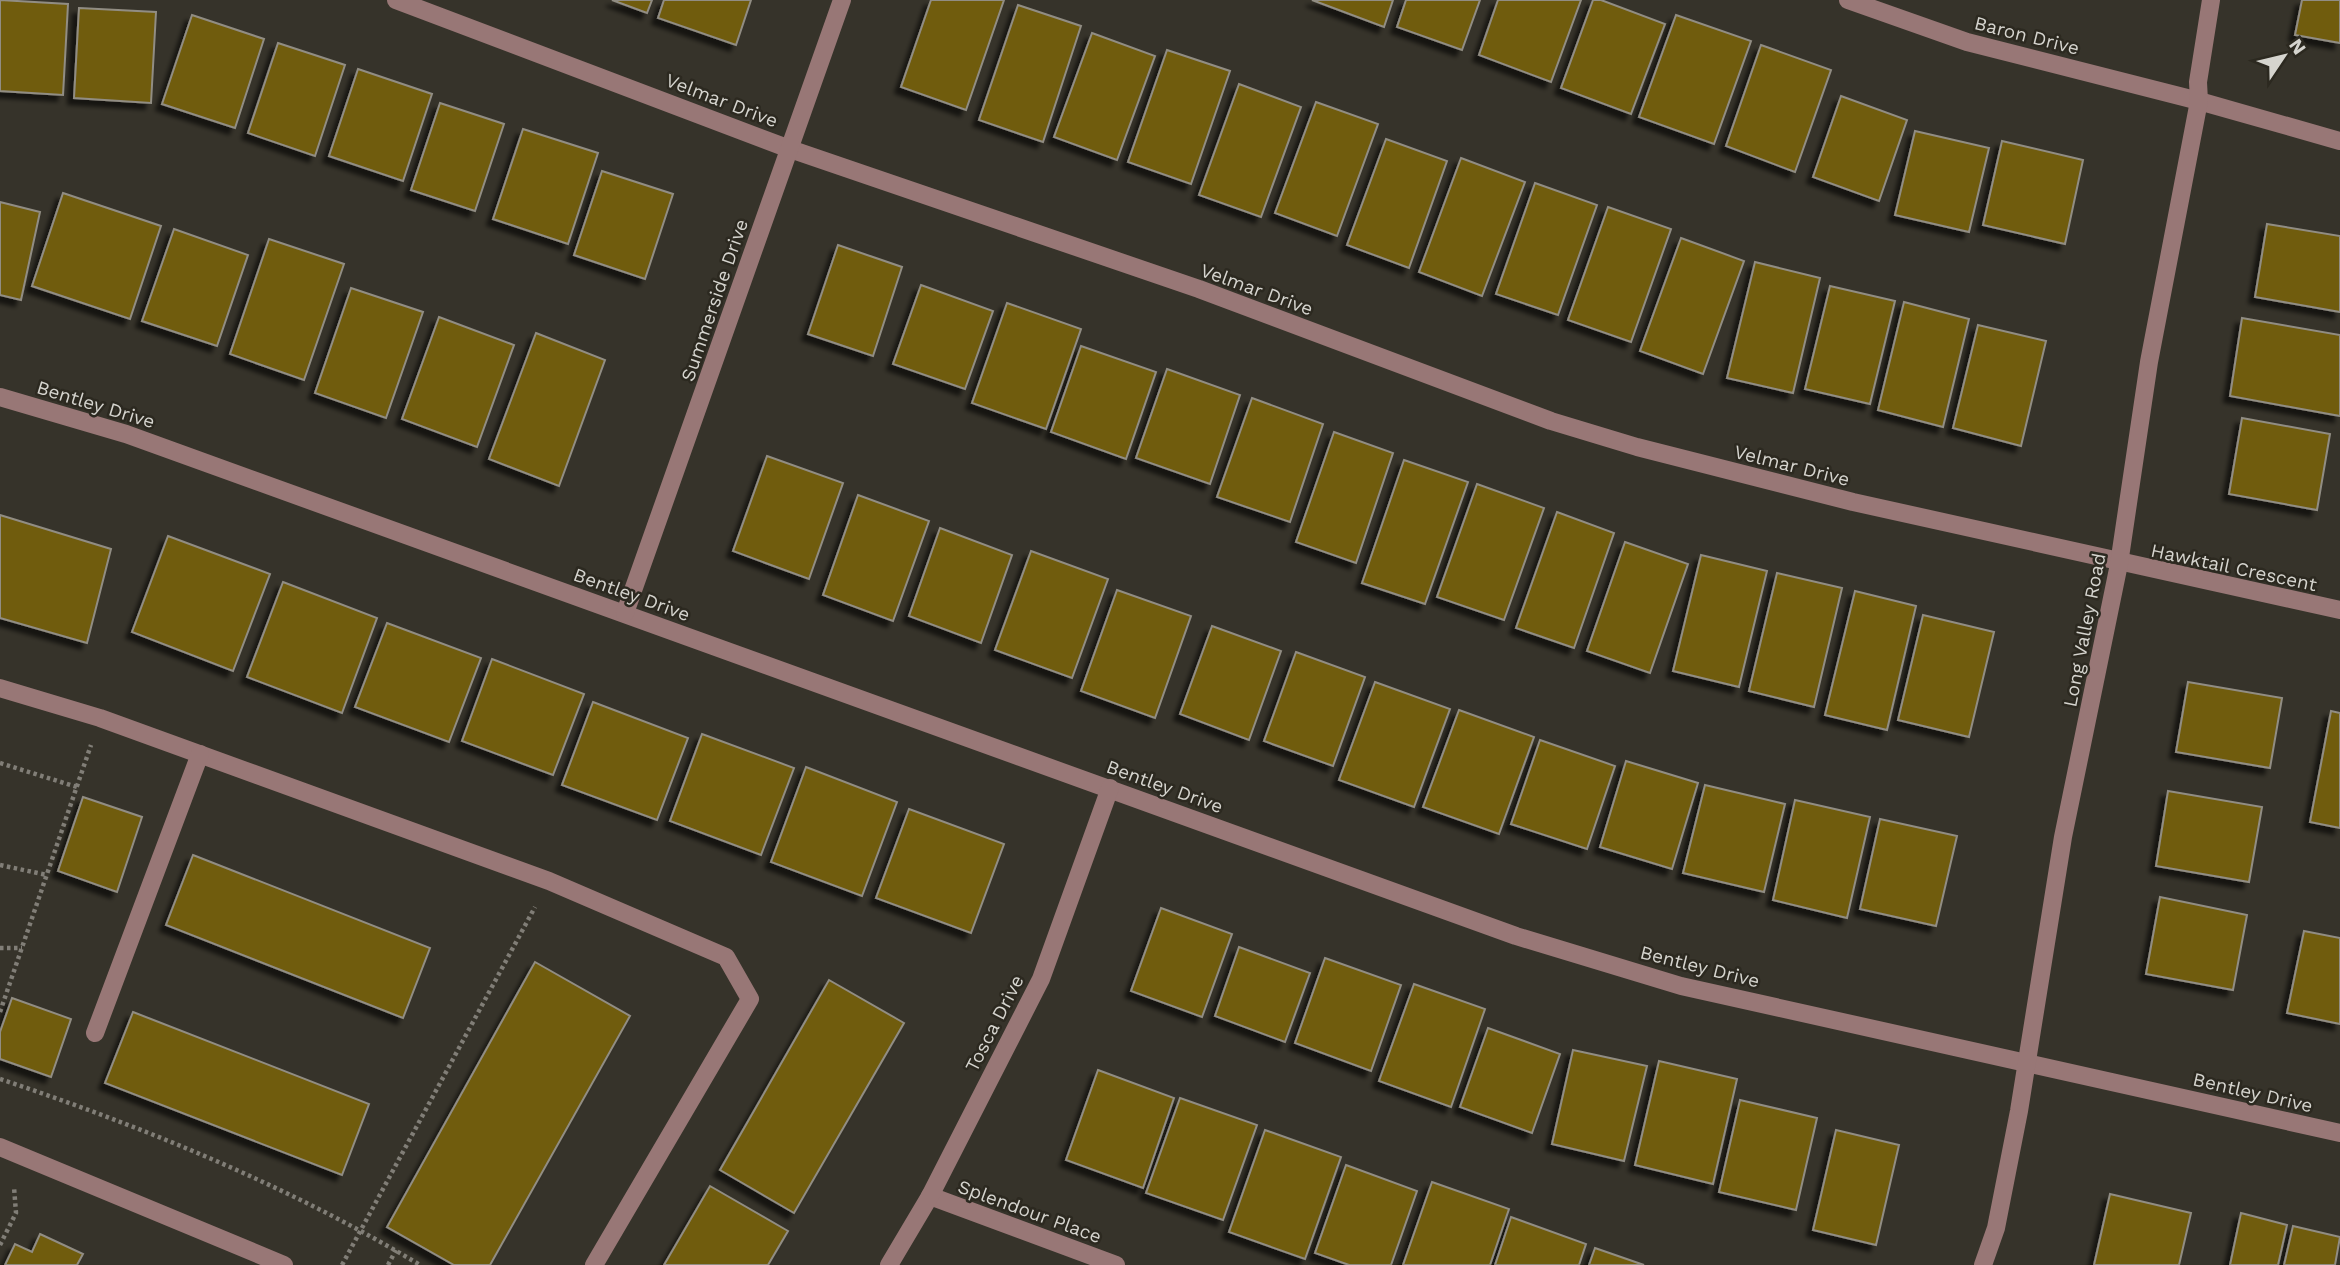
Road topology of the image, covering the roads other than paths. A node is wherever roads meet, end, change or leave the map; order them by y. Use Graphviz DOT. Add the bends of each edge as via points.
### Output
graph roads {
  1 [pos="396,0"];
  2 [pos="842,0"];
  3 [pos="1848,0"];
  4 [pos="2211,0"];
  5 [pos="2199,101"];
  6 [pos="2340,141"];
  7 [pos="788,149"];
  8 [pos="0,397"];
  9 [pos="2119,564"];
  10 [pos="2340,610"];
  11 [pos="625,613"];
  12 [pos="0,688"];
  13 [pos="200,754"];
  14 [pos="1110,789"];
  15 [pos="95,1033"];
  16 [pos="2026,1063"];
  17 [pos="2340,1133"];
  18 [pos="0,1147"];
  19 [pos="930,1196"];
  20 [pos="284,1265"];
  21 [pos="594,1265"];
  22 [pos="889,1265"];
  23 [pos="1116,1265"];
  24 [pos="1983,1265"];
  1 -- 7 [label="street, Velmar Drive"];
  2 -- 7 [label="street, Summerside Drive"];
  3 -- 5 [label="street, Baron Drive" via="1967,42"];
  4 -- 5 [label="street, Long Valley Road"];
  5 -- 6 [label="street"];
  5 -- 9 [label="street, Long Valley Road" via="2149,362"];
  7 -- 9 [label="street, Velmar Drive" via="1199,289 1551,421 1769,481"];
  7 -- 11 [label="street, Summerside Drive"];
  8 -- 11 [label="street, Bentley Drive" via="125,434"];
  9 -- 10 [label="street, Hawktail Crescent"];
  9 -- 16 [label="street, Long Valley Road" via="2063,837"];
  11 -- 14 [label="street, Bentley Drive"];
  12 -- 13 [label="street"];
  13 -- 15 [label="street"];
  13 -- 21 [label="street" via="549,881 726,957 750,999"];
  14 -- 16 [label="street, Bentley Drive" via="1516,936 1681,986"];
  14 -- 19 [label="street, Tosca Drive" via="1041,979"];
  16 -- 17 [label="street, Bentley Drive"];
  16 -- 24 [label="street, Long Valley Road" via="1996,1228"];
  18 -- 20 [label="street"];
  19 -- 22 [label="street, Tosca Drive"];
  19 -- 23 [label="street, Splendour Place"];
}
